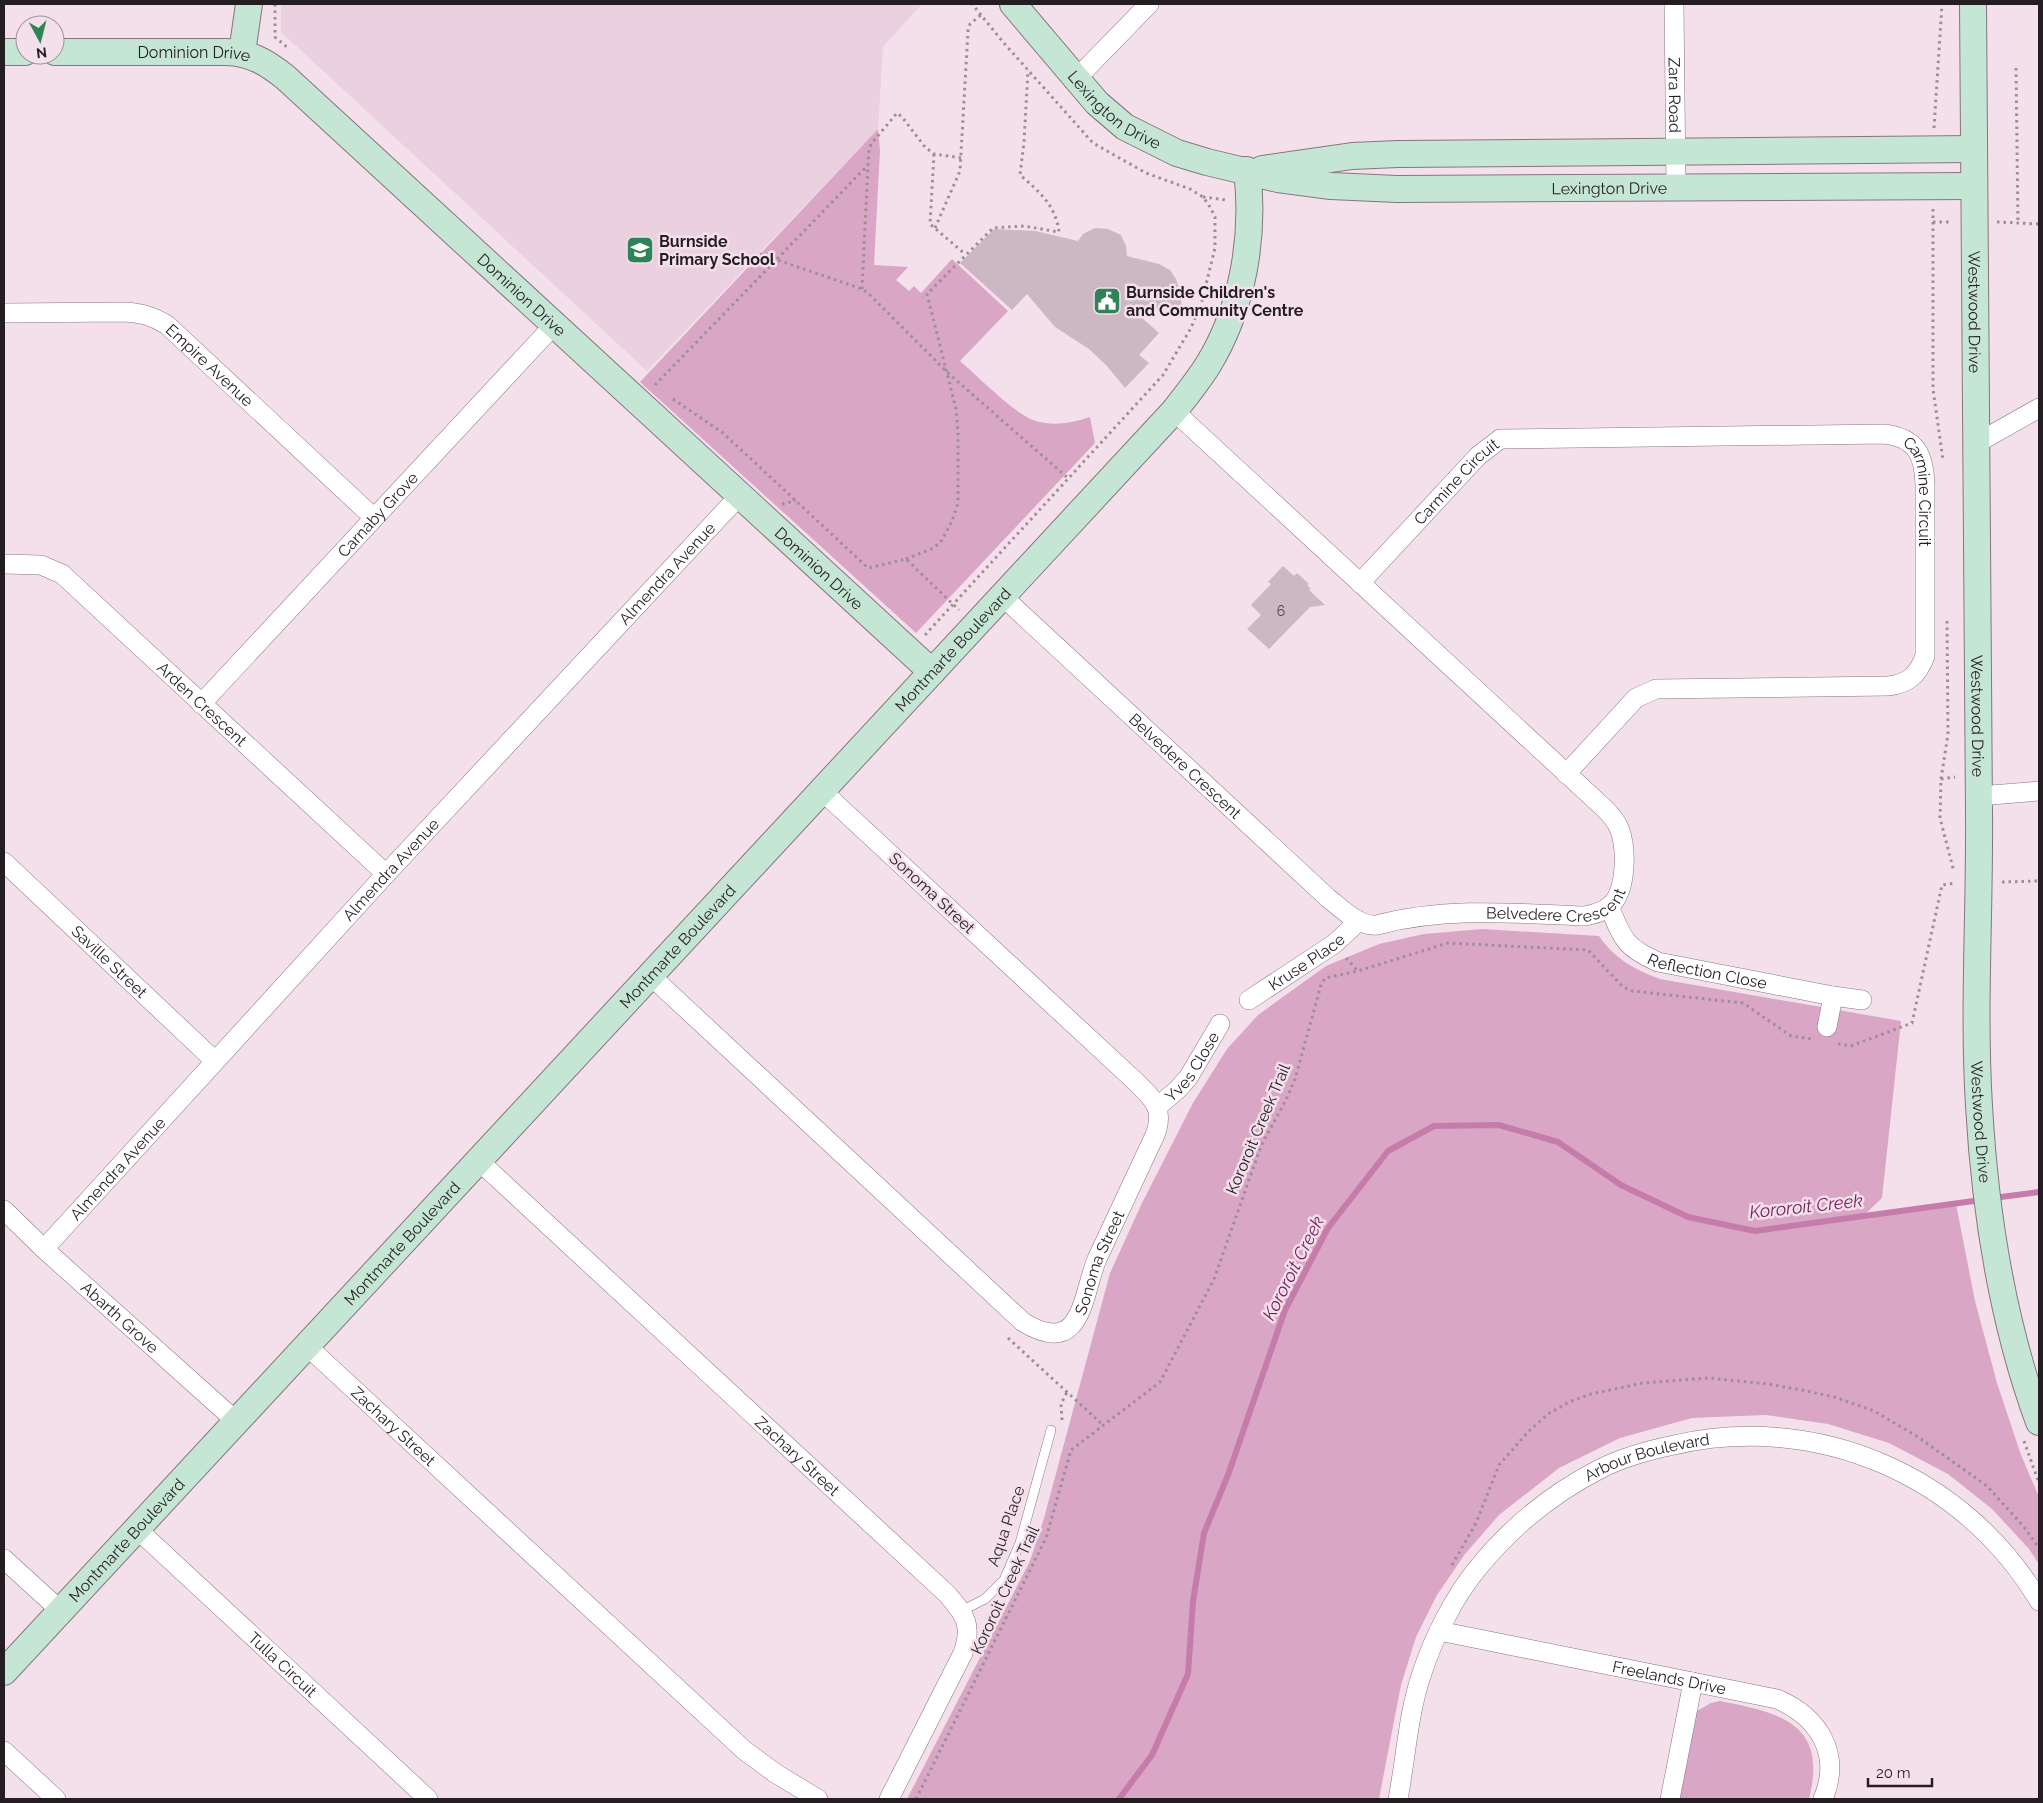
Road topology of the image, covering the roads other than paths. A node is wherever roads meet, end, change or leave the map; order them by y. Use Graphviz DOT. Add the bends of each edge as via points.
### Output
graph roads {
  1 [pos="249,4"];
  2 [pos="1013,4"];
  3 [pos="1149,4"];
  4 [pos="1674,4"];
  5 [pos="1973,4"];
  6 [pos="65,52"];
  7 [pos="242,52"];
  8 [pos="1076,79"];
  9 [pos="1974,149"];
  10 [pos="1675,152"];
  11 [pos="1247,170"];
  12 [pos="1676,186"];
  13 [pos="1974,186"];
  14 [pos="4,313"];
  15 [pos="554,325"];
  16 [pos="2039,408"];
  17 [pos="1174,411"];
  18 [pos="1977,443"];
  19 [pos="740,495"];
  20 [pos="373,518"];
  21 [pos="4,564"];
  22 [pos="1360,583"];
  23 [pos="1002,596"];
  24 [pos="932,672"];
  25 [pos="201,704"];
  26 [pos="1566,774"];
  27 [pos="822,791"];
  28 [pos="2039,791"];
  29 [pos="1978,796"];
  30 [pos="4,862"];
  31 [pos="386,874"];
  32 [pos="1609,906"];
  33 [pos="1359,921"];
  34 [pos="650,976"];
  35 [pos="1833,996"];
  36 [pos="1249,1000"];
  37 [pos="1862,1000"];
  38 [pos="1220,1024"];
  39 [pos="1826,1037"];
  40 [pos="215,1061"];
  41 [pos="1158,1107"];
  42 [pos="480,1161"];
  43 [pos="4,1210"];
  44 [pos="44,1249"];
  45 [pos="308,1346"];
  46 [pos="237,1422"];
  47 [pos="2039,1422"];
  48 [pos="1050,1430"];
  49 [pos="137,1529"];
  50 [pos="4,1559"];
  51 [pos="2039,1601"];
  52 [pos="61,1611"];
  53 [pos="961,1611"];
  54 [pos="1440,1631"];
  55 [pos="4,1672"];
  56 [pos="1694,1682"];
  57 [pos="4,1751"];
  58 [pos="56,1799"];
  59 [pos="428,1799"];
  60 [pos="818,1799"];
  61 [pos="890,1799"];
  62 [pos="1398,1799"];
  63 [pos="1670,1799"];
  64 [pos="1823,1799"];
  1 -- 7 [label="street"];
  2 -- 8 [label="street, Lexington Drive"];
  3 -- 8 [label="street"];
  4 -- 10 [label="street, Zara Road"];
  5 -- 9 [label="street, Westwood Drive"];
  6 -- 7 [label="street, Dominion Drive"];
  7 -- 15 [label="street, Dominion Drive" via="267,62 285,76"];
  8 -- 11 [label="street, Lexington Drive" via="1111,116 1152,141 1185,155"];
  9 -- 10 [label="street, Lexington Drive"];
  9 -- 13 [label="street, Westwood Drive"];
  10 -- 11 [label="street, Lexington Drive" via="1352,156"];
  10 -- 12 [label="street, Zara Road"];
  11 -- 12 [label="street, Lexington Drive" via="1309,183 1397,189"];
  11 -- 17 [label="street, Montmarte Boulevard" via="1248,229 1233,311 1208,364"];
  12 -- 13 [label="street, Lexington Drive"];
  13 -- 18 [label="street, Westwood Drive"];
  14 -- 20 [label="street, Empire Avenue" via="125,312 156,318"];
  15 -- 19 [label="street, Dominion Drive"];
  15 -- 20 [label="street, Carnaby Grove"];
  16 -- 18 [label="street"];
  17 -- 22 [label="street, Belvedere Crescent"];
  17 -- 23 [label="street, Montmarte Boulevard"];
  18 -- 29 [label="street, Westwood Drive"];
  19 -- 24 [label="street, Dominion Drive"];
  19 -- 31 [label="street, Almendra Avenue"];
  20 -- 25 [label="street, Carnaby Grove"];
  21 -- 25 [label="street, Arden Crescent" via="41,565 62,574"];
  22 -- 26 [label="street, Belvedere Crescent"];
  22 -- 26 [label="street, Carmine Circuit" via="1478,456 1500,439 1884,434 1909,442 1922,459 1925,485 1925,656 1916,675 1899,685 1888,686 1656,689 1636,698"];
  23 -- 24 [label="street, Montmarte Boulevard"];
  23 -- 33 [label="street, Belvedere Crescent" via="1328,898"];
  24 -- 27 [label="street, Montmarte Boulevard"];
  25 -- 31 [label="street, Arden Crescent"];
  26 -- 32 [label="street, Belvedere Crescent" via="1605,809 1619,829 1623,849 1622,882 1616,899"];
  27 -- 34 [label="street, Montmarte Boulevard"];
  27 -- 41 [label="street, Sonoma Street" via="1136,1080"];
  28 -- 29 [label="street"];
  29 -- 47 [label="street, Westwood Drive" via="1979,1106 1990,1215 2012,1326"];
  30 -- 40 [label="street, Saville Street"];
  31 -- 40 [label="street, Almendra Avenue"];
  32 -- 33 [label="street, Belvedere Crescent" via="1585,916 1470,912 1414,917 1372,926"];
  32 -- 35 [label="street, Reflection Close" via="1622,937 1636,953 1658,962"];
  33 -- 36 [label="street, Kruse Place" via="1334,944"];
  34 -- 41 [label="street, Sonoma Street" via="1023,1322 1045,1332 1065,1330 1078,1318 1096,1259 1155,1135"];
  34 -- 42 [label="street, Montmarte Boulevard"];
  35 -- 37 [label="street"];
  35 -- 39 [label="street"];
  38 -- 41 [label="street, Yves Close" via="1188,1078"];
  40 -- 44 [label="street, Almendra Avenue"];
  42 -- 45 [label="street, Montmarte Boulevard"];
  42 -- 53 [label="street, Zachary Street" via="947,1594"];
  43 -- 44 [label="street, Abarth Grove"];
  44 -- 46 [label="street, Abarth Grove"];
  45 -- 46 [label="street, Montmarte Boulevard"];
  45 -- 60 [label="street, Zachary Street" via="744,1750"];
  46 -- 49 [label="street, Montmarte Boulevard"];
  48 -- 53 [label="lane, Aqua Place" via="1020,1543 1004,1580 984,1599"];
  49 -- 52 [label="street, Montmarte Boulevard"];
  49 -- 59 [label="street, Tulla Circuit"];
  50 -- 52 [label="street"];
  51 -- 54 [label="street, Arbour Boulevard" via="2009,1557 1980,1527 1924,1484 1862,1455 1791,1438 1761,1435 1692,1441 1630,1457 1602,1468 1549,1500 1501,1542 1476,1570"];
  52 -- 55 [label="street, Montmarte Boulevard"];
  53 -- 61 [label="street, Zachary Street" via="968,1630 963,1653"];
  54 -- 56 [label="street, Freelands Drive"];
  54 -- 62 [label="street, Arbour Boulevard" via="1421,1674"];
  56 -- 63 [label="street"];
  56 -- 64 [label="street, Freelands Drive" via="1777,1699 1805,1715 1816,1726 1828,1754 1829,1777"];
  57 -- 58 [label="street"];
}
